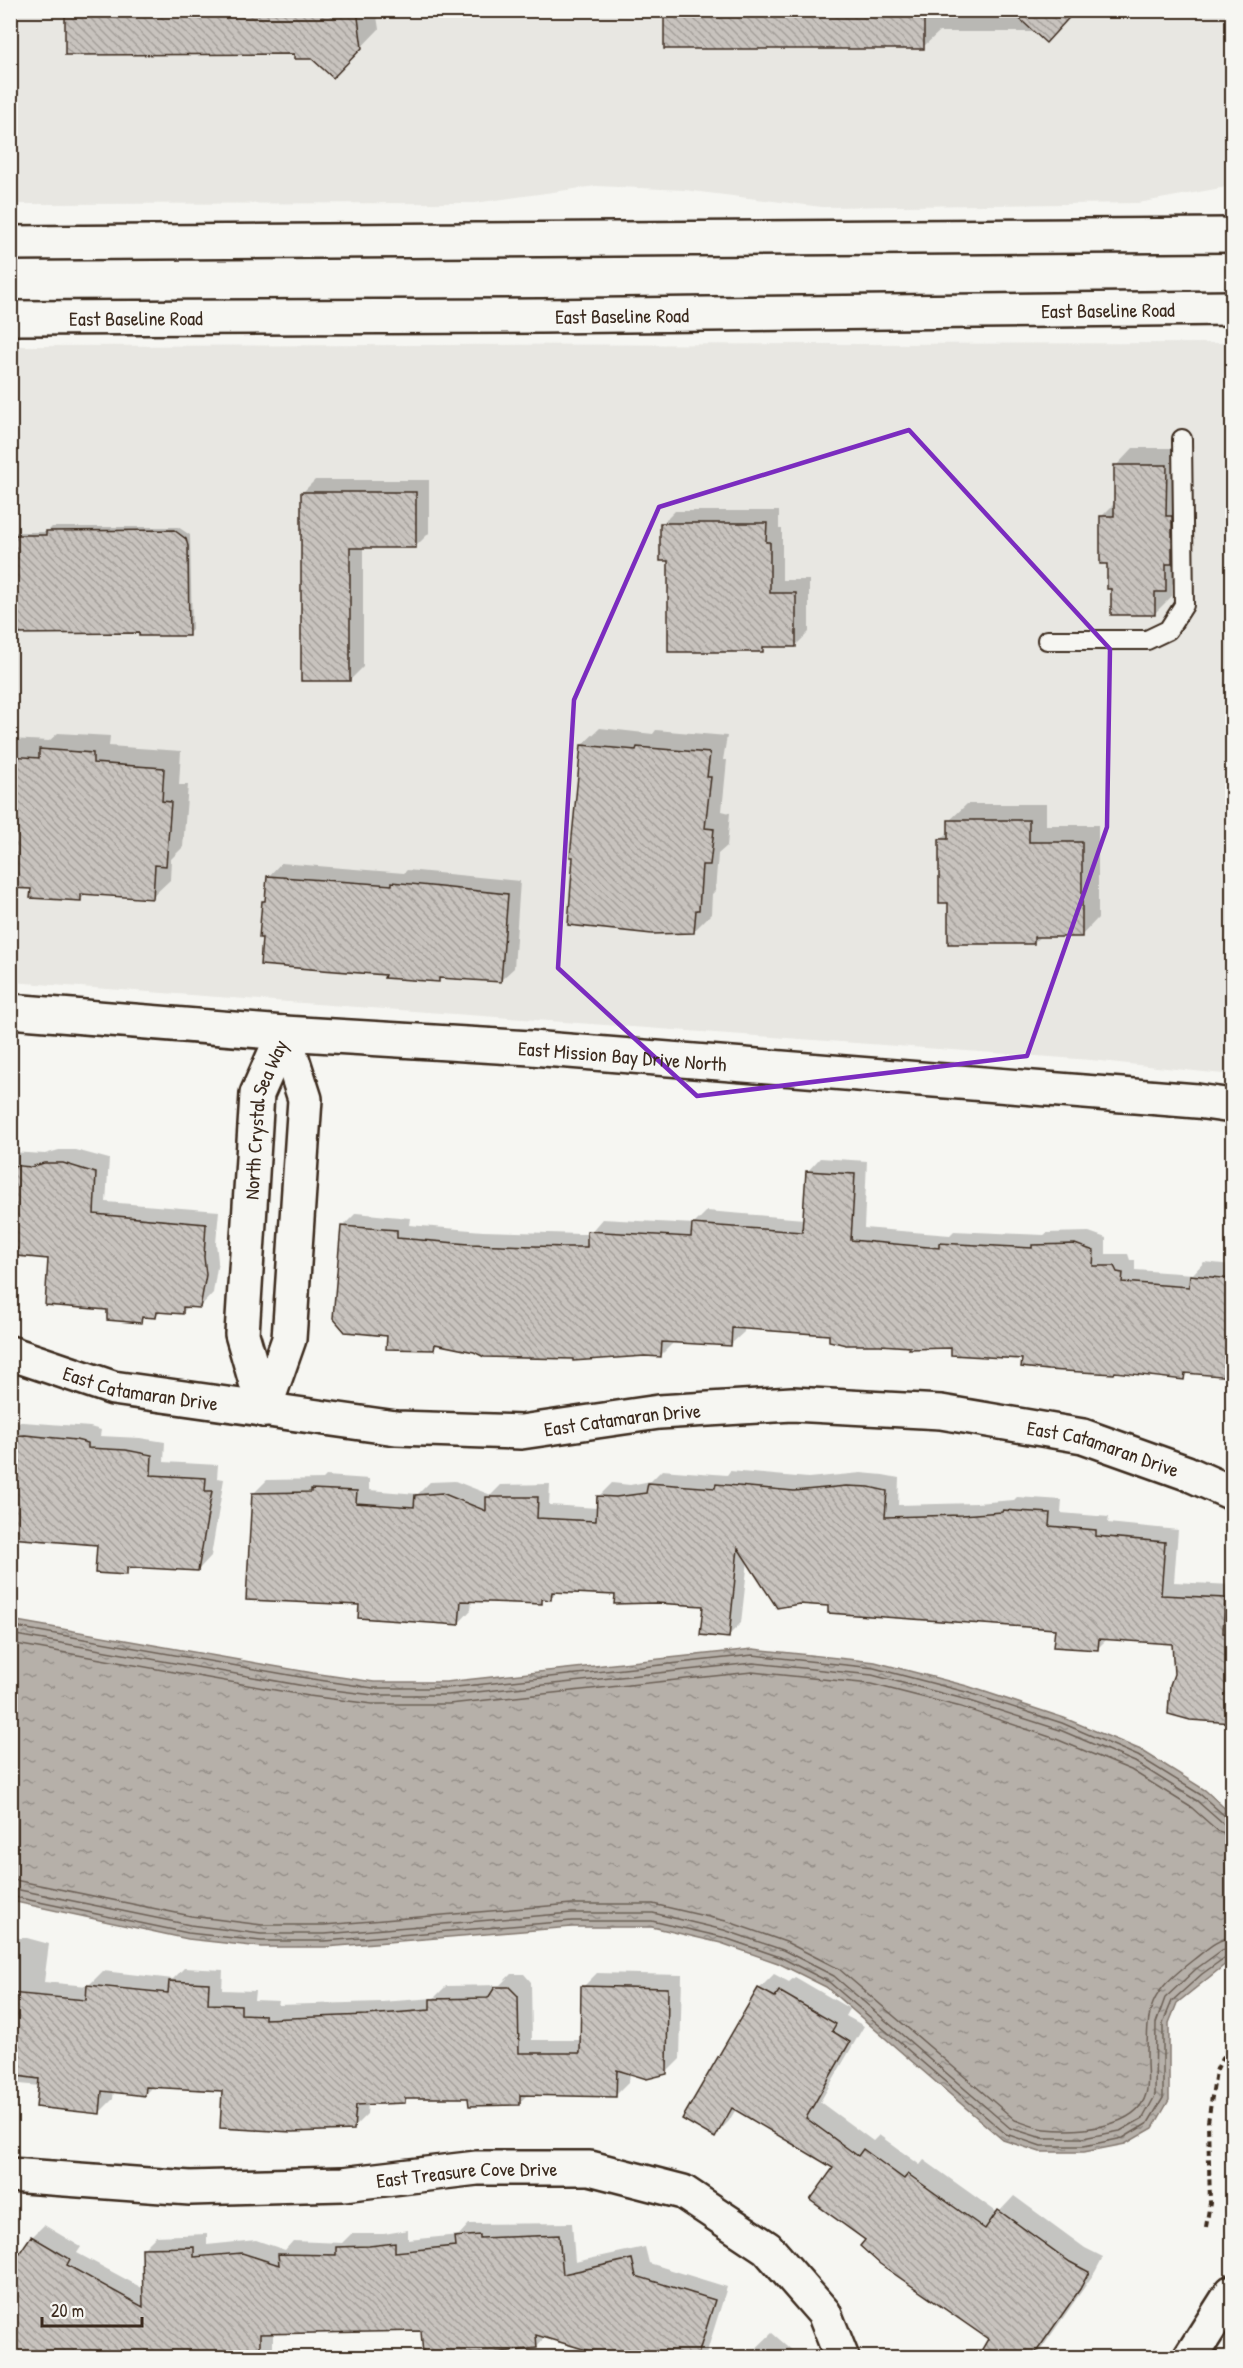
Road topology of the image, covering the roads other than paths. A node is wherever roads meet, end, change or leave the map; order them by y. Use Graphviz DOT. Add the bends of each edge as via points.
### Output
graph roads {
  1 [pos="1233,236"];
  2 [pos="10,243"];
  3 [pos="1233,308"];
  4 [pos="10,318"];
  5 [pos="1182,439"];
  6 [pos="1047,640"];
  7 [pos="10,1011"];
  8 [pos="284,1033"];
  9 [pos="1233,1106"];
  10 [pos="10,1353"];
  11 [pos="264,1410"];
  12 [pos="1233,1493"];
  13 [pos="10,2175"];
  14 [pos="1233,2292"];
  15 [pos="842,2358"];
  16 [pos="1190,2358"];
  1 -- 2 [label="street"];
  3 -- 4 [label="street, East Baseline Road"];
  5 -- 6 [label="lane" via="1184,605 1168,630 1148,640"];
  7 -- 8 [label="street, East Mission Bay Drive North"];
  8 -- 9 [label="street, East Mission Bay Drive North" via="531,1048"];
  8 -- 11 [label="street, North Crystal Sea Way" via="305,1099 289,1339"];
  8 -- 11 [label="street, North Crystal Sea Way" via="257,1094 242,1334"];
  10 -- 11 [label="street, East Catamaran Drive" via="113,1388"];
  11 -- 12 [label="street, East Catamaran Drive" via="396,1428 521,1432 659,1412 792,1404 941,1412 1083,1436"];
  13 -- 15 [label="street, East Treasure Cove Drive" via="190,2188 343,2184 477,2168 590,2168 683,2192 767,2248 824,2313"];
  14 -- 16 [label="street"];
}
